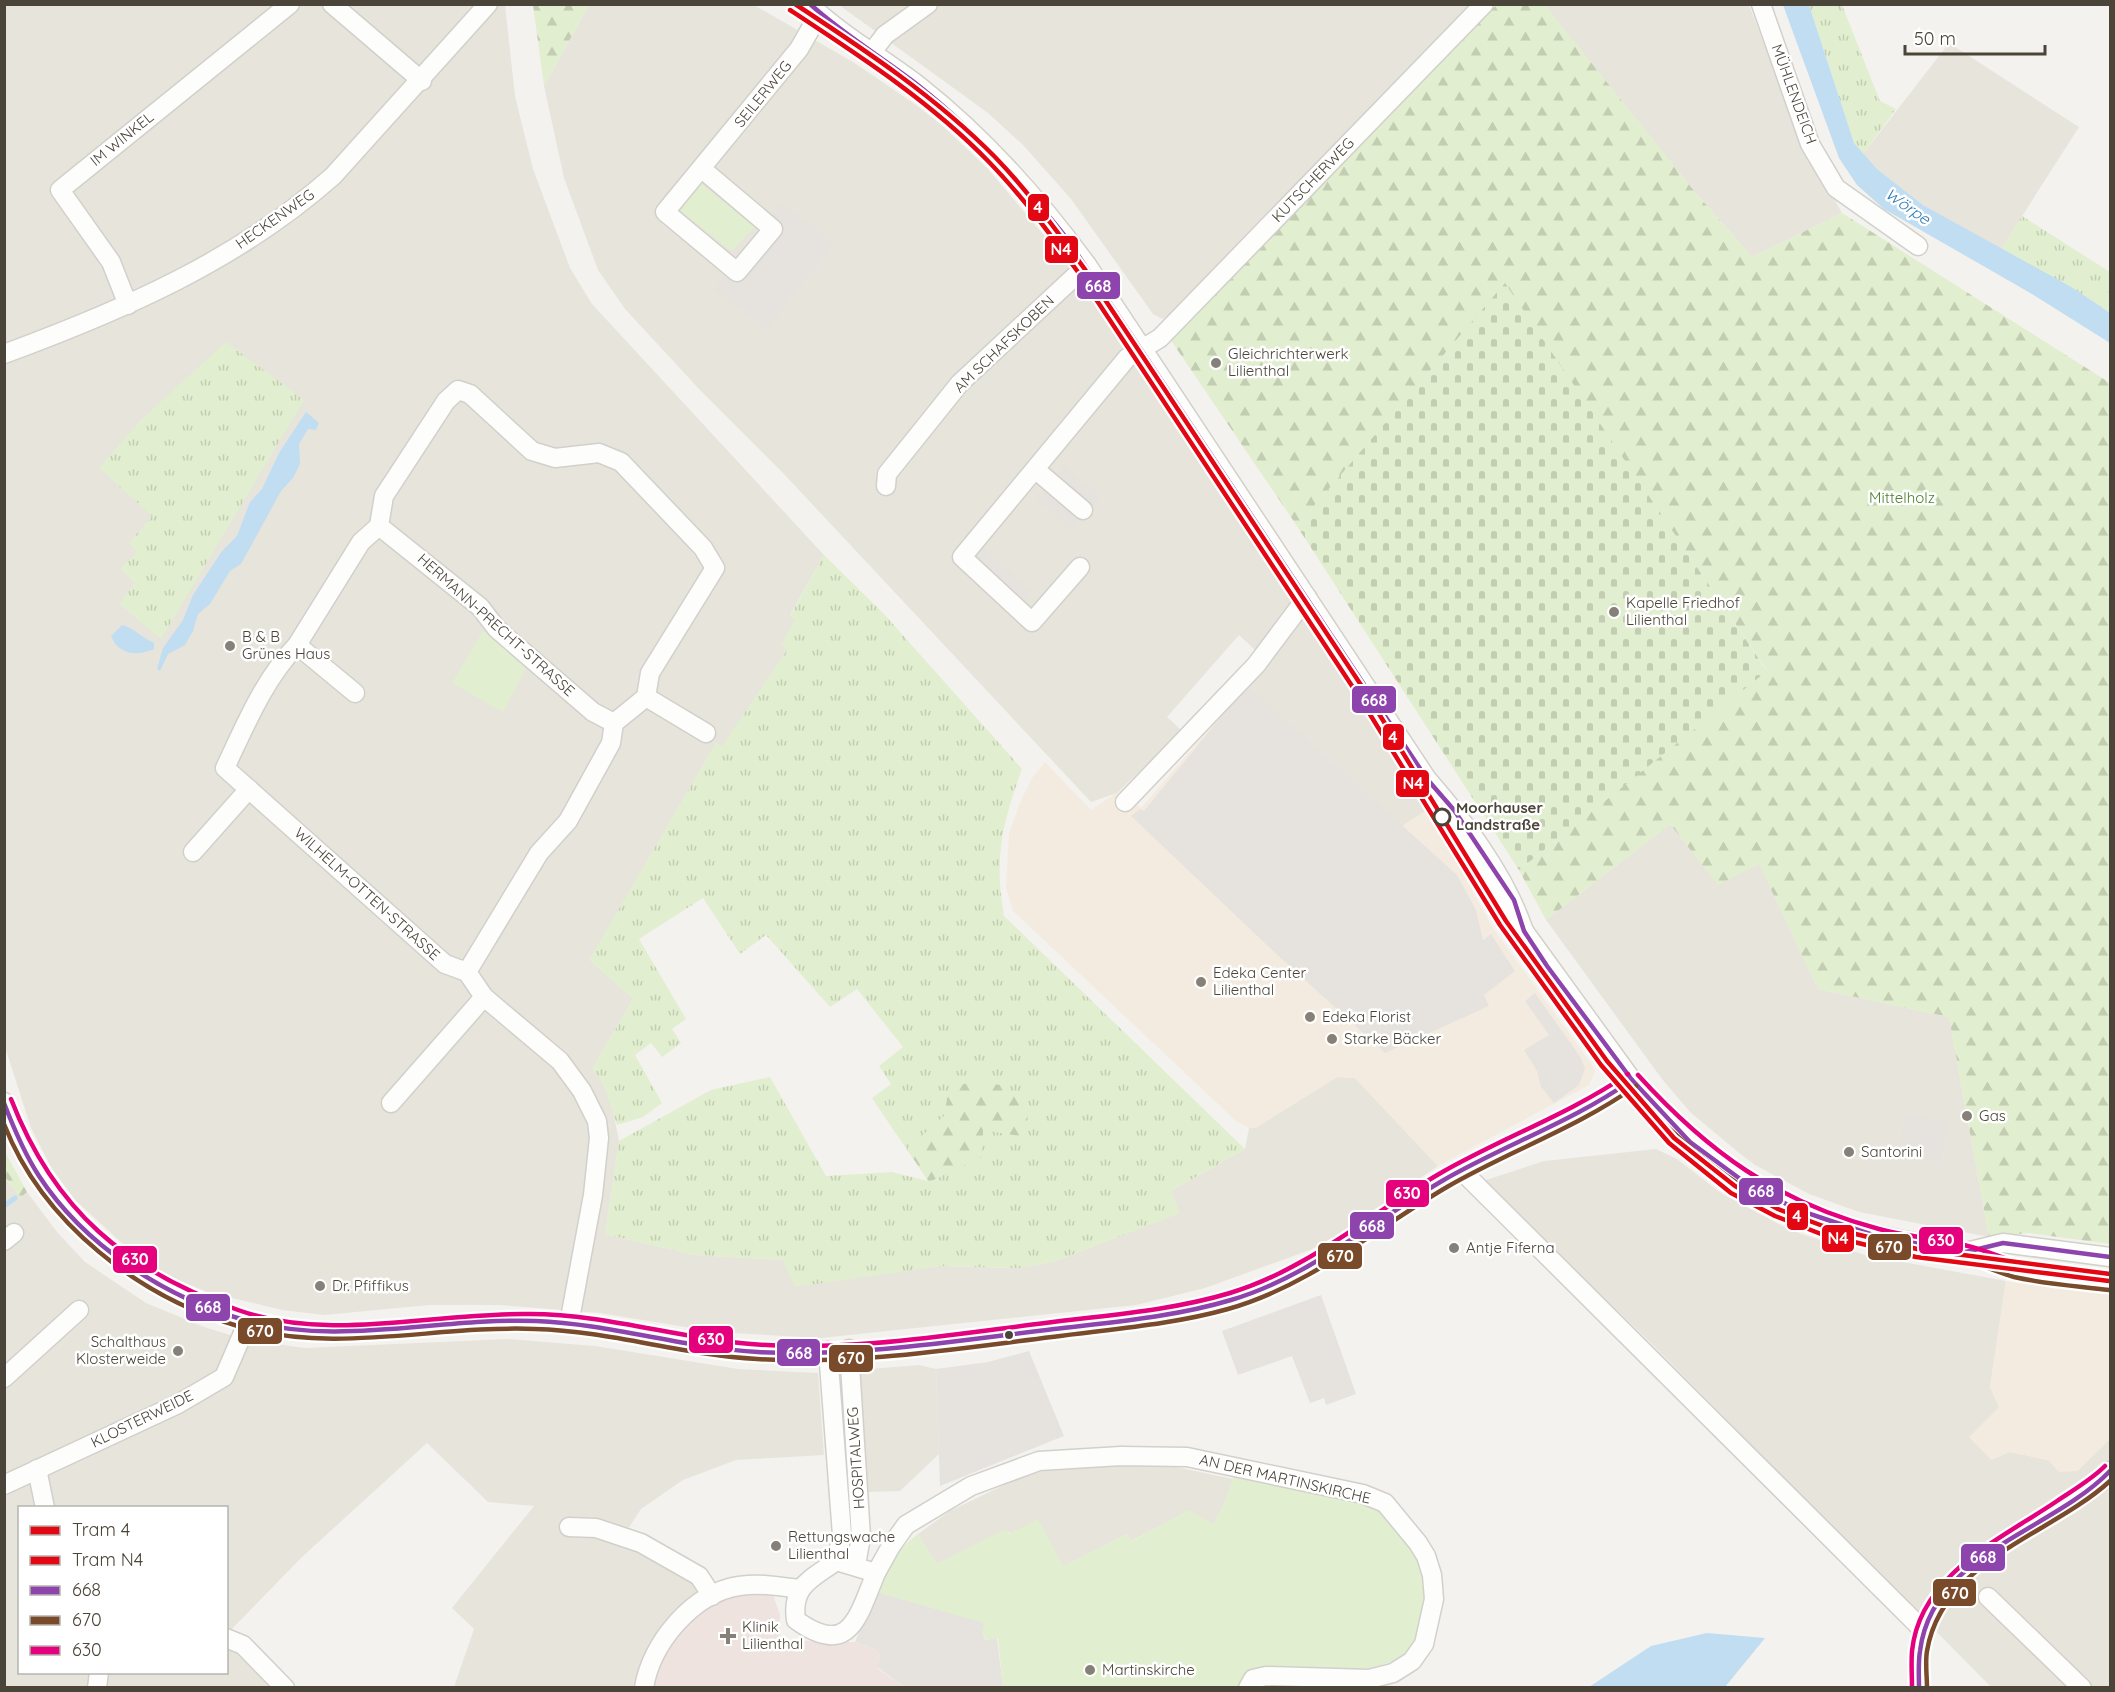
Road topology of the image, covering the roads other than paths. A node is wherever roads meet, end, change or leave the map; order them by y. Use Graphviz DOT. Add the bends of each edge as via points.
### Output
graph roads {
  1 [pos="290,4"];
  2 [pos="332,4"];
  3 [pos="488,4"];
  4 [pos="796,4"];
  5 [pos="928,4"];
  6 [pos="1484,4"];
  7 [pos="1761,4"];
  8 [pos="814,9"];
  9 [pos="872,52"];
  10 [pos="422,81"];
  11 [pos="702,169"];
  12 [pos="1918,246"];
  13 [pos="1087,265"];
  14 [pos="128,305"];
  15 [pos="1141,350"];
  16 [pos="4,354"];
  17 [pos="1036,470"];
  18 [pos="886,486"];
  19 [pos="1083,510"];
  20 [pos="380,526"];
  21 [pos="1080,567"];
  22 [pos="1307,597"];
  23 [pos="297,645"];
  24 [pos="355,693"];
  25 [pos="646,697"];
  26 [pos="614,723"];
  27 [pos="706,733"];
  28 [pos="249,789"];
  29 [pos="1125,802"];
  30 [pos="193,852"];
  31 [pos="467,972"];
  32 [pos="484,997"];
  33 [pos="1632,1080"];
  34 [pos="4,1102"];
  35 [pos="392,1103"];
  36 [pos="1461,1170"];
  37 [pos="1966,1252"];
  38 [pos="2110,1257"];
  39 [pos="2110,1283"];
  40 [pos="79,1311"];
  41 [pos="244,1321"];
  42 [pos="568,1324"];
  43 [pos="849,1349"];
  44 [pos="828,1351"];
  45 [pos="4,1378"];
  46 [pos="37,1469"];
  47 [pos="2110,1471"];
  48 [pos="6,1482"];
  49 [pos="45,1506"];
  50 [pos="569,1527"];
  51 [pos="836,1561"];
  52 [pos="856,1565"];
  53 [pos="876,1573"];
  54 [pos="799,1589"];
  55 [pos="712,1596"];
  56 [pos="1988,1597"];
  57 [pos="1925,1632"];
  58 [pos="228,1639"];
  59 [pos="285,1688"];
  60 [pos="644,1688"];
  61 [pos="1248,1688"];
  62 [pos="1919,1688"];
  63 [pos="2082,1688"];
  1 -- 14 [label="street, IM WINKEL" via="60,190 111,262"];
  2 -- 10 [label="street"];
  3 -- 10 [label="street, HECKENWEG"];
  4 -- 8 [label="street"];
  5 -- 9 [label="street" via="885,34"];
  6 -- 15 [label="street, KUTSCHERWEG" via="1160,338"];
  7 -- 12 [label="street, MÜHLENDEICH" via="1810,144 1836,188"];
  8 -- 9 [label="street"];
  8 -- 11 [label="street, SEILERWEG" via="799,49"];
  9 -- 13 [label="street" via="937,100 990,148 1039,200"];
  10 -- 14 [label="street, HECKENWEG" via="307,200 176,283"];
  11 -- 11 [label="street, SEILERWEG" via="665,212 738,272 773,229"];
  13 -- 15 [label="street"];
  13 -- 18 [label="street, AM SCHAFSKOBEN" via="960,383 887,474"];
  14 -- 16 [label="street, HECKENWEG"];
  15 -- 17 [label="street, KUTSCHERWEG" via="1127,358"];
  15 -- 22 [label="street"];
  17 -- 19 [label="street"];
  17 -- 21 [label="street, KUTSCHERWEG" via="962,557 1032,622"];
  20 -- 23 [label="street, WILHELM-OTTEN-STRASSE" via="361,542"];
  20 -- 25 [label="street" via="384,496 446,401 458,390 470,394 532,451 555,458 599,453 621,462 703,548 715,568 650,674"];
  20 -- 26 [label="street, HERMANN-PRECHT-STRASSE" via="480,607 497,629 593,712"];
  22 -- 29 [label="street" via="1256,665"];
  22 -- 33 [label="street" via="1427,779 1442,814 1495,903 1524,931"];
  23 -- 24 [label="street"];
  23 -- 28 [label="street, WILHELM-OTTEN-STRASSE" via="283,659 252,711 225,768"];
  25 -- 26 [label="street"];
  25 -- 27 [label="street"];
  26 -- 31 [label="street" via="611,743 568,821 539,853"];
  28 -- 30 [label="street"];
  28 -- 31 [label="street, WILHELM-OTTEN-STRASSE" via="445,964"];
  31 -- 32 [label="street"];
  32 -- 35 [label="street"];
  32 -- 42 [label="street" via="560,1061 597,1121 593,1195"];
  33 -- 36 [label="street" via="1597,1105"];
  33 -- 37 [label="street" via="1690,1142 1766,1194 1819,1219 1879,1238"];
  34 -- 41 [label="street" via="33,1165 57,1201 101,1246 173,1294"];
  36 -- 43 [label="street" via="1322,1260 1254,1294 1170,1314 1009,1335"];
  36 -- 57 [label="street"];
  37 -- 38 [label="street" via="2003,1243"];
  37 -- 39 [label="street" via="2007,1268"];
  40 -- 45 [label="street"];
  41 -- 42 [label="street" via="321,1330 484,1322"];
  41 -- 46 [label="street, KLOSTERWEIDE" via="243,1333 224,1377 178,1404"];
  42 -- 44 [label="street" via="759,1352"];
  43 -- 44 [label="street"];
  43 -- 52 [label="street, HOSPITALWEG" via="861,1537"];
  44 -- 51 [label="street, HOSPITALWEG" via="842,1535"];
  46 -- 48 [label="street, KLOSTERWEIDE"];
  46 -- 49 [label="street"];
  47 -- 57 [label="street" via="2055,1513 1981,1557 1944,1592"];
  50 -- 55 [label="street" via="596,1528 641,1543 699,1576"];
  51 -- 52 [label="street"];
  51 -- 54 [label="street"];
  52 -- 53 [label="street"];
  53 -- 54 [label="street" via="850,1629 839,1635 814,1633 796,1620 794,1604"];
  53 -- 61 [label="street, AN DER MARTINSKIRCHE" via="906,1525 971,1486 1039,1461 1120,1456 1198,1459 1363,1494 1384,1503 1418,1543 1432,1575 1434,1599 1424,1644 1412,1661 1393,1673 1369,1679 1266,1676 1253,1679"];
  54 -- 55 [label="street" via="764,1583 737,1586"];
  55 -- 60 [label="street" via="678,1621 663,1640"];
  56 -- 63 [label="street"];
  57 -- 62 [label="street"];
  58 -- 59 [label="street" via="243,1644"];
}
